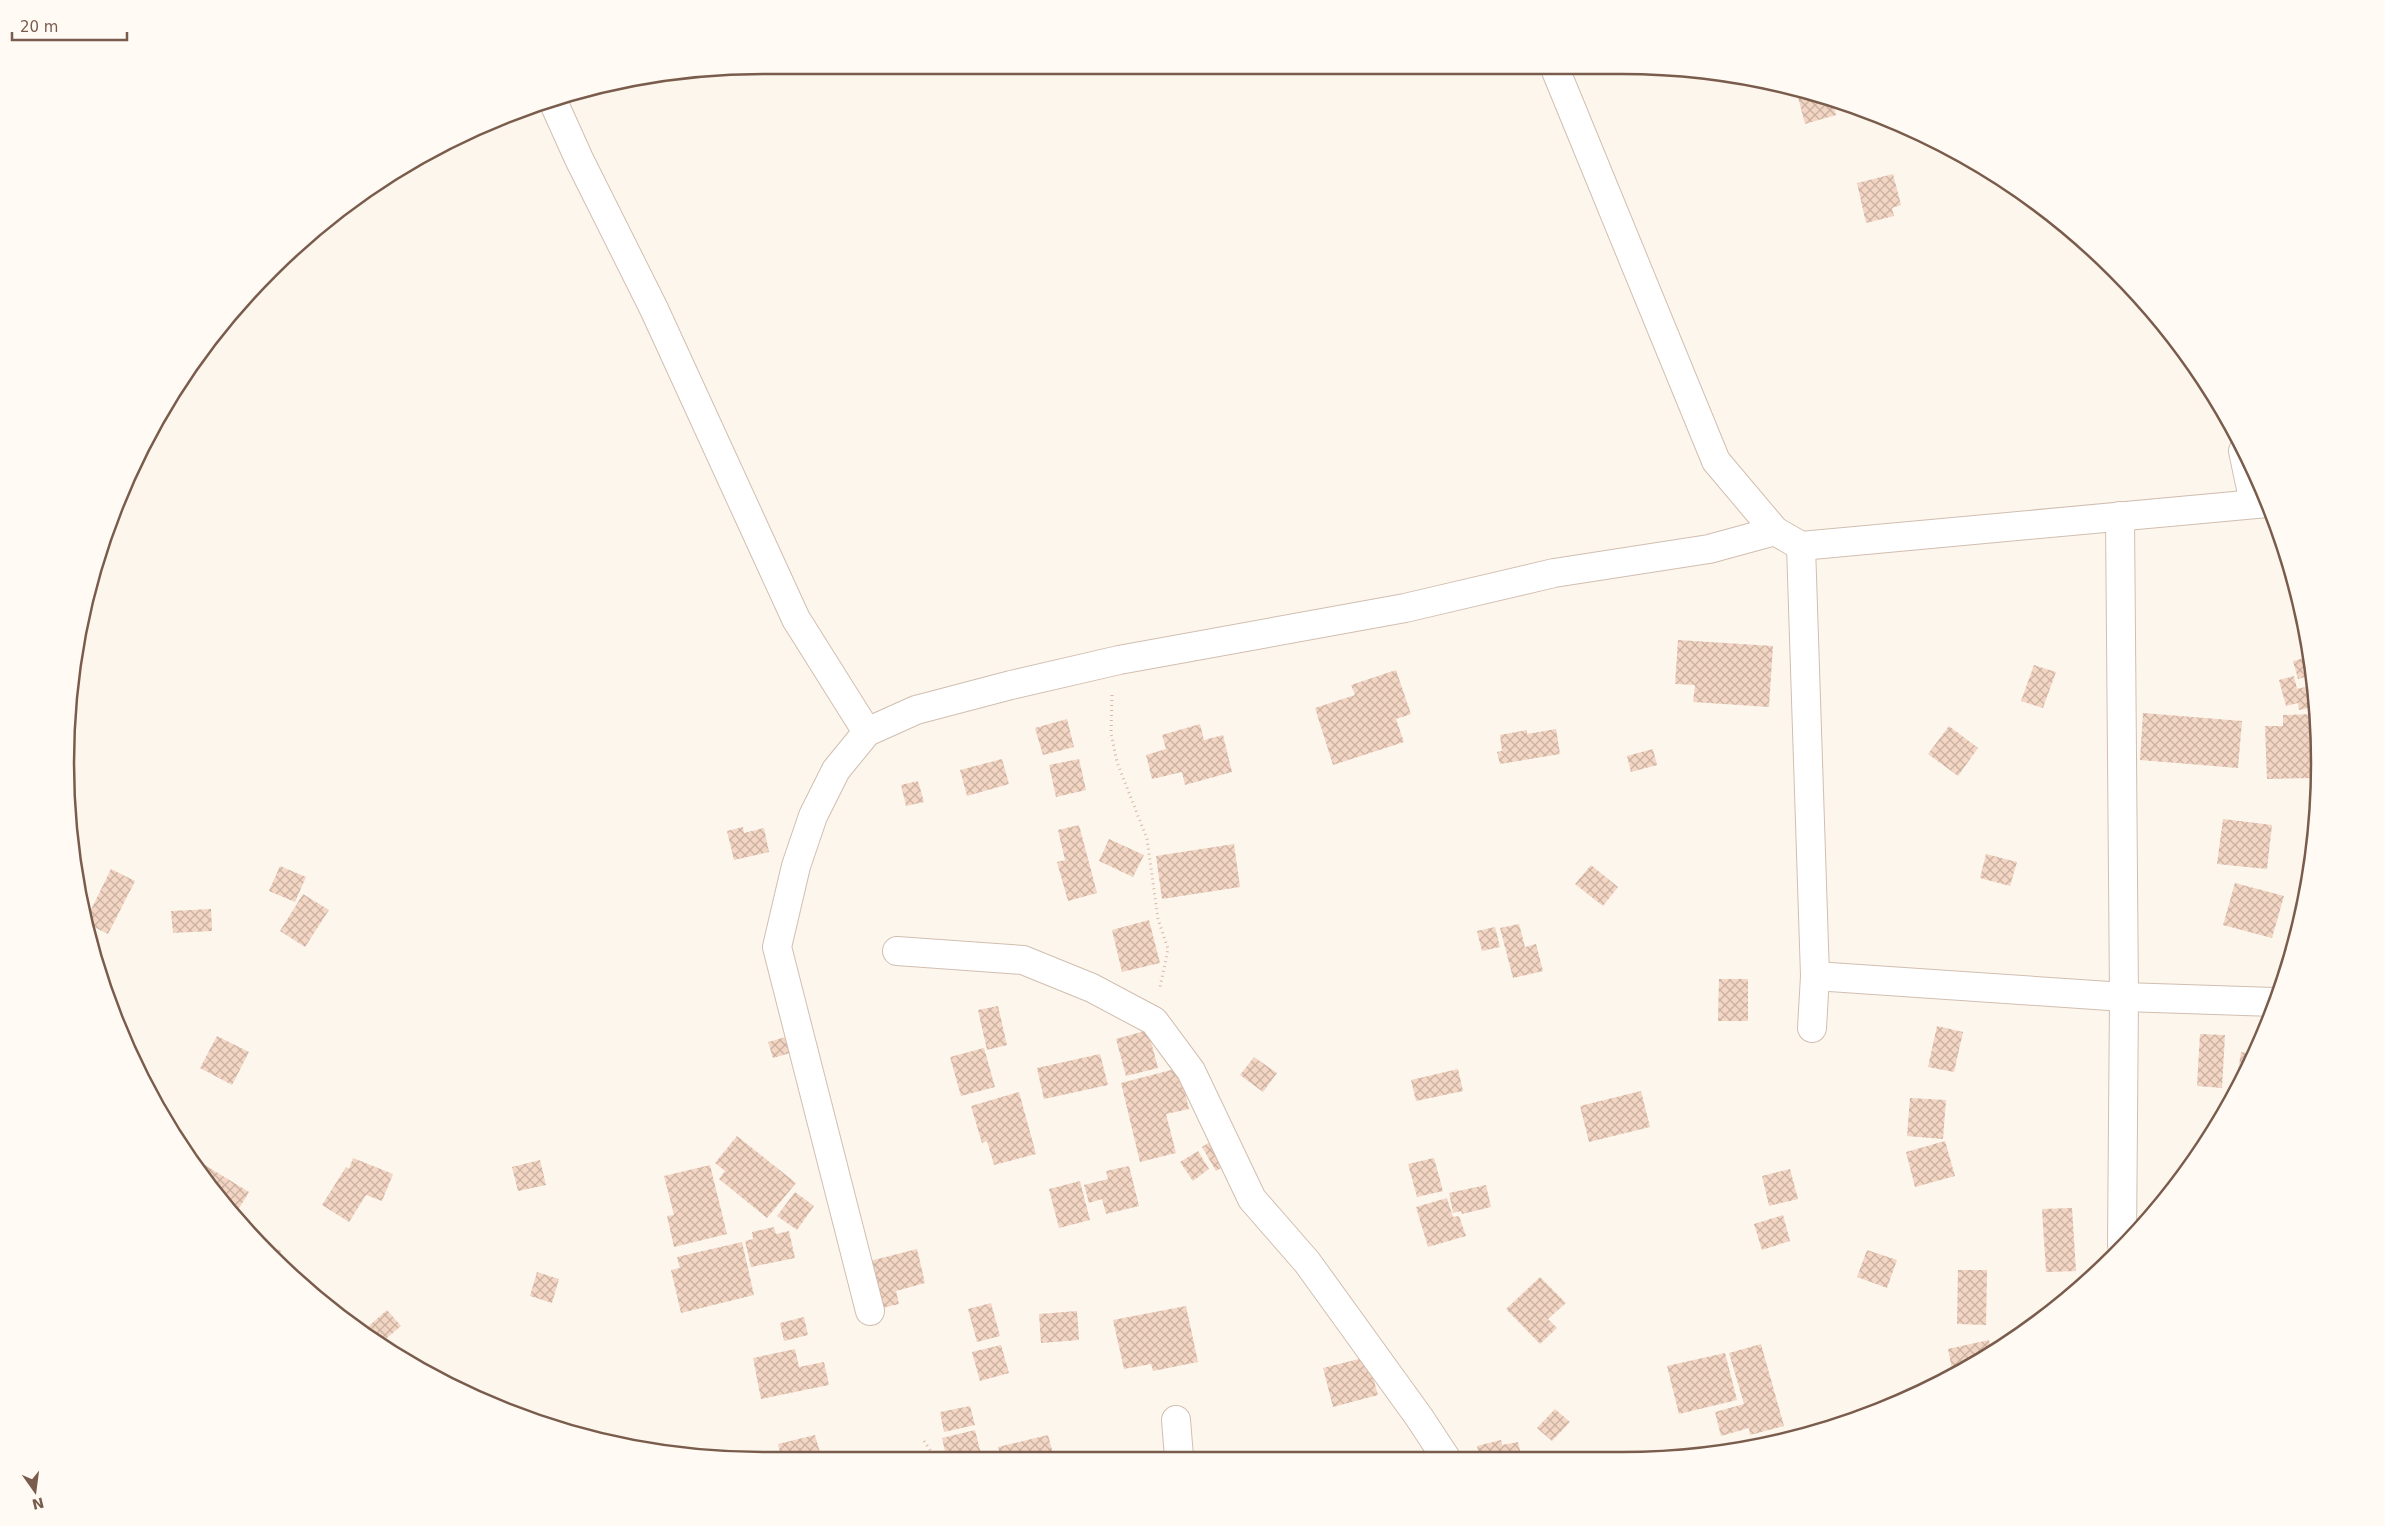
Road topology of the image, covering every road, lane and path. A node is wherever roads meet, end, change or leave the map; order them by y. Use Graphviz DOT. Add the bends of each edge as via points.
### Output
graph roads {
  1 [pos="1557,74"];
  2 [pos="555,106"];
  3 [pos="2260,503"];
  4 [pos="2120,516"];
  5 [pos="1775,531"];
  6 [pos="1801,546"];
  7 [pos="1119,660"];
  8 [pos="867,732"];
  9 [pos="898,951"];
  10 [pos="1815,976"];
  11 [pos="2124,997"];
  12 [pos="2269,1002"];
  13 [pos="1154,1021"];
  14 [pos="1812,1028"];
  15 [pos="2122,1236"];
  16 [pos="870,1311"];
  17 [pos="1176,1420"];
  18 [pos="924,1441"];
  19 [pos="931,1452"];
  20 [pos="1179,1452"];
  21 [pos="1442,1452"];
  1 -- 5 [label="street" via="1716,461"];
  2 -- 8 [label="street" via="654,309 796,619"];
  3 -- 4 [label="street"];
  4 -- 6 [label="street"];
  4 -- 11 [label="street"];
  5 -- 6 [label="street"];
  5 -- 7 [label="street" via="1710,549 1554,573 1405,608"];
  6 -- 10 [label="street"];
  7 -- 8 [label="street" via="916,710"];
  7 -- 13 [label="path" via="1111,702 1110,733 1117,762 1147,839 1158,920 1168,949"];
  8 -- 16 [label="street" via="836,770 813,816 796,866 777,947"];
  9 -- 13 [label="street" via="1023,960 1092,988"];
  10 -- 11 [label="street"];
  10 -- 14 [label="street"];
  11 -- 12 [label="street"];
  11 -- 15 [label="street"];
  13 -- 21 [label="street" via="1191,1071 1252,1199 1307,1262"];
  17 -- 20 [label="street"];
  18 -- 19 [label="path"];
}
